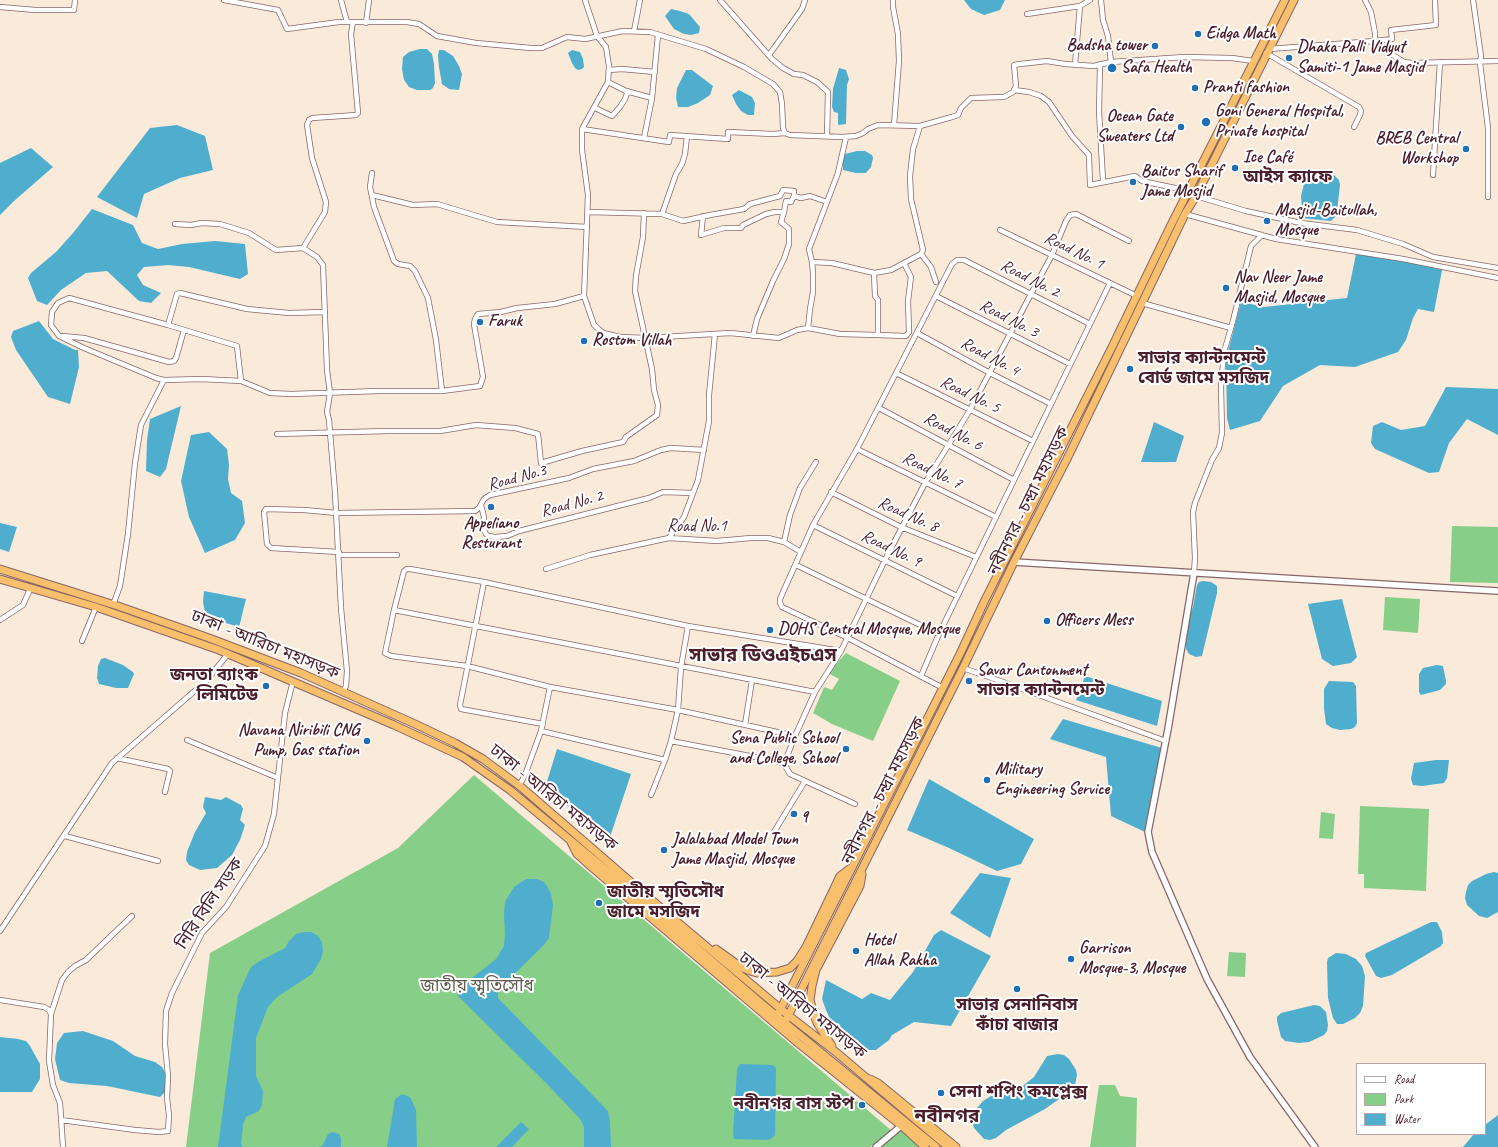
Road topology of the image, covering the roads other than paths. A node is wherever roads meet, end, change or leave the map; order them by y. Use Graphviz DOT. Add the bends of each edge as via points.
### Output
graph roads {
  1 [pos="75,0"];
  2 [pos="224,0"];
  3 [pos="341,0"];
  4 [pos="369,0"];
  5 [pos="585,0"];
  6 [pos="640,0"];
  7 [pos="720,0"];
  8 [pos="806,0"];
  9 [pos="894,0"];
  10 [pos="1090,0"];
  11 [pos="1101,0"];
  12 [pos="1285,0"];
  13 [pos="1294,0"];
  14 [pos="1365,0"];
  15 [pos="1435,0"];
  16 [pos="1473,0"];
  17 [pos="1080,6"];
  18 [pos="0,7"];
  19 [pos="1027,14"];
  20 [pos="347,22"];
  21 [pos="353,22"];
  22 [pos="366,23"];
  23 [pos="634,31"];
  24 [pos="658,35"];
  25 [pos="597,36"];
  26 [pos="1376,41"];
  27 [pos="1268,51"];
  28 [pos="769,55"];
  29 [pos="1253,61"];
  30 [pos="1498,61"];
  31 [pos="1112,62"];
  32 [pos="1440,62"];
  33 [pos="1480,63"];
  34 [pos="1100,64"];
  35 [pos="1075,65"];
  36 [pos="608,70"];
  37 [pos="655,72"];
  38 [pos="608,82"];
  39 [pos="1014,90"];
  40 [pos="628,91"];
  41 [pos="652,98"];
  42 [pos="595,108"];
  43 [pos="894,125"];
  44 [pos="920,126"];
  45 [pos="1354,127"];
  46 [pos="582,129"];
  47 [pos="785,133"];
  48 [pos="687,136"];
  49 [pos="827,136"];
  50 [pos="846,136"];
  51 [pos="644,138"];
  52 [pos="372,173"];
  53 [pos="1433,175"];
  54 [pos="1103,181"];
  55 [pos="1189,191"];
  56 [pos="372,195"];
  57 [pos="794,196"];
  58 [pos="1196,196"];
  59 [pos="1488,197"];
  60 [pos="827,202"];
  61 [pos="588,212"];
  62 [pos="784,212"];
  63 [pos="644,213"];
  64 [pos="662,214"];
  65 [pos="1185,214"];
  66 [pos="703,216"];
  67 [pos="175,224"];
  68 [pos="587,227"];
  69 [pos="1000,230"];
  70 [pos="1262,235"];
  71 [pos="1129,241"];
  72 [pos="303,248"];
  73 [pos="921,254"];
  74 [pos="1052,255"];
  75 [pos="812,262"];
  76 [pos="904,263"];
  77 [pos="1498,268"];
  78 [pos="874,273"];
  79 [pos="1498,278"];
  80 [pos="936,282"];
  81 [pos="1110,283"];
  82 [pos="1031,294"];
  83 [pos="584,296"];
  84 [pos="936,296"];
  85 [pos="1136,296"];
  86 [pos="1142,304"];
  87 [pos="325,312"];
  88 [pos="1090,324"];
  89 [pos="168,325"];
  90 [pos="808,328"];
  91 [pos="1231,328"];
  92 [pos="184,330"];
  93 [pos="917,333"];
  94 [pos="715,334"];
  95 [pos="1010,334"];
  96 [pos="878,335"];
  97 [pos="59,336"];
  98 [pos="753,336"];
  99 [pos="646,338"];
  100 [pos="1070,364"];
  101 [pos="896,373"];
  102 [pos="990,373"];
  103 [pos="164,380"];
  104 [pos="242,381"];
  105 [pos="442,391"];
  106 [pos="330,393"];
  107 [pos="1051,404"];
  108 [pos="879,408"];
  109 [pos="970,410"];
  110 [pos="330,432"];
  111 [pos="278,434"];
  112 [pos="1033,441"];
  113 [pos="948,444"];
  114 [pos="857,449"];
  115 [pos="704,450"];
  116 [pos="816,462"];
  117 [pos="1014,480"];
  118 [pos="925,483"];
  119 [pos="832,492"];
  120 [pos="694,493"];
  121 [pos="481,505"];
  122 [pos="337,513"];
  123 [pos="996,517"];
  124 [pos="813,525"];
  125 [pos="901,527"];
  126 [pos="669,538"];
  127 [pos="784,542"];
  128 [pos="801,552"];
  129 [pos="339,554"];
  130 [pos="397,555"];
  131 [pos="976,557"];
  132 [pos="885,560"];
  133 [pos="1014,562"];
  134 [pos="796,565"];
  135 [pos="0,569"];
  136 [pos="546,569"];
  137 [pos="1194,573"];
  138 [pos="0,579"];
  139 [pos="484,582"];
  140 [pos="31,588"];
  141 [pos="1498,591"];
  142 [pos="957,596"];
  143 [pos="867,598"];
  144 [pos="113,604"];
  145 [pos="96,607"];
  146 [pos="394,610"];
  147 [pos="0,620"];
  148 [pos="475,626"];
  149 [pos="688,626"];
  150 [pos="939,634"];
  151 [pos="848,638"];
  152 [pos="82,641"];
  153 [pos="841,651"];
  154 [pos="228,654"];
  155 [pos="467,666"];
  156 [pos="681,667"];
  157 [pos="963,668"];
  158 [pos="921,676"];
  159 [pos="752,680"];
  160 [pos="293,681"];
  161 [pos="550,687"];
  162 [pos="943,688"];
  163 [pos="343,692"];
  164 [pos="815,692"];
  165 [pos="678,710"];
  166 [pos="543,724"];
  167 [pos="745,725"];
  168 [pos="541,731"];
  169 [pos="795,736"];
  170 [pos="187,740"];
  171 [pos="671,741"];
  172 [pos="1166,741"];
  173 [pos="117,758"];
  174 [pos="665,760"];
  175 [pos="784,764"];
  176 [pos="278,778"];
  177 [pos="805,781"];
  178 [pos="519,786"];
  179 [pos="165,792"];
  180 [pos="651,795"];
  181 [pos="855,804"];
  182 [pos="774,832"];
  183 [pos="65,836"];
  184 [pos="571,841"];
  185 [pos="158,862"];
  186 [pos="854,866"];
  187 [pos="862,869"];
  188 [pos="132,916"];
  189 [pos="0,931"];
  190 [pos="696,937"];
  191 [pos="0,1000"];
  192 [pos="786,1001"];
  193 [pos="793,1006"];
  194 [pos="781,1009"];
  195 [pos="51,1014"];
  196 [pos="788,1015"];
  197 [pos="777,1016"];
  198 [pos="785,1022"];
  199 [pos="837,1053"];
  200 [pos="866,1078"];
  201 [pos="61,1120"];
  202 [pos="901,1126"];
  203 [pos="63,1147"];
  204 [pos="876,1147"];
  205 [pos="925,1147"];
  206 [pos="936,1147"];
  207 [pos="948,1147"];
  208 [pos="956,1147"];
  209 [pos="1315,1147"];
  1 -- 18 [label="street" via="74,10"];
  2 -- 20 [label="street" via="278,10 287,29"];
  3 -- 20 [label="street"];
  4 -- 22 [label="street"];
  5 -- 25 [label="street"];
  6 -- 23 [label="street"];
  7 -- 28 [label="street"];
  8 -- 28 [label="street"];
  9 -- 43 [label="street" via="899,61"];
  10 -- 17 [label="street"];
  11 -- 31 [label="street"];
  12 -- 29 [label="highway, নবীনগর - চন্দ্রা মহাসড়ক"];
  13 -- 27 [label="highway, নবীনগর - চন্দ্রা মহাসড়ক"];
  14 -- 26 [label="street"];
  15 -- 26 [label="street" via="1436,25 1391,30 1392,39"];
  16 -- 33 [label="street"];
  17 -- 19 [label="street"];
  17 -- 35 [label="street"];
  20 -- 21 [label="street"];
  21 -- 22 [label="street"];
  21 -- 72 [label="street" via="351,34 358,113 309,120 307,125 312,158 326,202 326,212"];
  22 -- 25 [label="street" via="413,23 442,38 531,48 542,48 567,37 585,39"];
  23 -- 24 [label="street"];
  23 -- 25 [label="street"];
  24 -- 37 [label="street"];
  24 -- 47 [label="street" via="706,49 773,84 780,92 782,128"];
  25 -- 36 [label="street" via="606,47"];
  26 -- 27 [label="street"];
  26 -- 32 [label="street" via="1404,62"];
  27 -- 45 [label="street" via="1359,107 1361,111"];
  27 -- 58 [label="highway, নবীনগর - চন্দ্রা মহাসড়ক"];
  28 -- 49 [label="street" via="783,68 817,82 828,92"];
  29 -- 31 [label="street" via="1184,57"];
  29 -- 55 [label="highway, নবীনগর - চন্দ্রা মহাসড়ক"];
  30 -- 33 [label="street"];
  31 -- 34 [label="street"];
  32 -- 33 [label="street"];
  32 -- 53 [label="street"];
  33 -- 59 [label="street" via="1488,128"];
  34 -- 35 [label="street"];
  34 -- 54 [label="street" via="1099,110"];
  35 -- 39 [label="street" via="1047,61 1014,65"];
  36 -- 37 [label="street"];
  36 -- 38 [label="street"];
  37 -- 41 [label="street"];
  38 -- 40 [label="street"];
  38 -- 42 [label="street"];
  39 -- 44 [label="street" via="1004,97 971,98 958,115"];
  39 -- 54 [label="street" via="1041,96 1049,102 1072,136 1089,155 1090,184"];
  40 -- 41 [label="street"];
  40 -- 42 [label="street" via="612,116"];
  41 -- 51 [label="street"];
  42 -- 46 [label="street"];
  43 -- 44 [label="street"];
  43 -- 50 [label="street" via="878,125 856,136"];
  44 -- 73 [label="street" via="913,149 910,176 911,199 923,250"];
  46 -- 51 [label="street"];
  46 -- 61 [label="street"];
  47 -- 48 [label="street" via="728,132 728,139"];
  47 -- 49 [label="street"];
  48 -- 51 [label="street" via="670,135 669,142"];
  48 -- 64 [label="street" via="683,159"];
  49 -- 50 [label="street"];
  50 -- 60 [label="street" via="838,173"];
  52 -- 56 [label="street"];
  54 -- 55 [label="street" via="1134,176 1142,181"];
  55 -- 85 [label="highway, নবীনগর - চন্দ্রা মহাসড়ক"];
  56 -- 68 [label="street" via="412,205 437,204 497,222"];
  56 -- 105 [label="street" via="394,261 410,266 415,271 428,298"];
  57 -- 60 [label="street" via="810,196"];
  57 -- 62 [label="street" via="791,202 786,201"];
  57 -- 66 [label="street" via="794,191 784,190 780,196 750,204 744,209"];
  58 -- 65 [label="highway, নবীনগর - চন্দ্রা মহাসড়ক"];
  58 -- 77 [label="street" via="1246,211 1301,223 1357,230 1403,244 1433,257"];
  60 -- 75 [label="street" via="809,249"];
  61 -- 63 [label="street"];
  61 -- 68 [label="street"];
  62 -- 66 [label="street" via="766,214 740,228 724,228 701,235"];
  62 -- 98 [label="street" via="781,222 789,229 789,244 757,319"];
  63 -- 64 [label="street"];
  63 -- 99 [label="street" via="635,291"];
  64 -- 66 [label="street" via="683,221"];
  65 -- 70 [label="street"];
  65 -- 86 [label="highway, নবীনগর - চন্দ্রা মহাসড়ক"];
  67 -- 72 [label="street" via="220,224 249,233 276,250"];
  68 -- 83 [label="street"];
  69 -- 74 [label="street, Road No. 1"];
  70 -- 79 [label="street"];
  70 -- 91 [label="street" via="1251,246"];
  71 -- 74 [label="street" via="1076,214 1066,221"];
  72 -- 87 [label="street" via="317,257 323,265"];
  73 -- 76 [label="street"];
  73 -- 80 [label="street" via="931,266"];
  74 -- 81 [label="street, Road No. 1"];
  74 -- 82 [label="street"];
  75 -- 78 [label="street" via="832,263"];
  75 -- 90 [label="street" via="813,292"];
  76 -- 78 [label="street" via="891,270"];
  76 -- 96 [label="street" via="911,277 908,301 909,332 906,336"];
  78 -- 96 [label="street" via="874,296 878,300"];
  81 -- 85 [label="street, Road No. 1"];
  81 -- 88 [label="street"];
  82 -- 84 [label="street, Road No. 2" via="964,260 957,260 952,264"];
  82 -- 88 [label="street, Road No. 2"];
  82 -- 95 [label="street"];
  83 -- 99 [label="street" via="594,325 603,333"];
  83 -- 105 [label="street" via="555,304 478,314 474,324 483,382 480,386 471,388"];
  84 -- 93 [label="street"];
  84 -- 95 [label="street, Road No. 3"];
  85 -- 162 [label="highway, নবীনগর - চন্দ্রা মহাসড়ক"];
  86 -- 91 [label="street"];
  86 -- 133 [label="highway, নবীনগর - চন্দ্রা মহাসড়ক" via="1064,466"];
  87 -- 89 [label="street" via="289,313 247,309 180,293 176,296"];
  87 -- 106 [label="street"];
  88 -- 100 [label="street"];
  89 -- 92 [label="street"];
  89 -- 97 [label="street" via="69,298 58,303 52,312 51,326"];
  90 -- 96 [label="street" via="840,334"];
  90 -- 98 [label="street" via="796,330 779,338"];
  91 -- 137 [label="street" via="1224,352 1221,387 1222,434 1219,448 1193,512"];
  92 -- 97 [label="street" via="176,358 169,362 84,338"];
  92 -- 104 [label="street" via="237,346"];
  93 -- 101 [label="street"];
  93 -- 102 [label="street, Road No. 4"];
  94 -- 98 [label="street"];
  94 -- 99 [label="street"];
  94 -- 115 [label="street" via="709,421"];
  95 -- 100 [label="street, Road No. 3"];
  95 -- 102 [label="street"];
  97 -- 103 [label="street"];
  99 -- 110 [label="street" via="658,405 657,415 623,442 541,463 538,434 515,428 476,425 440,431"];
  100 -- 107 [label="street"];
  101 -- 108 [label="street"];
  101 -- 109 [label="street, Road No. 5"];
  102 -- 107 [label="street, Road No. 4"];
  102 -- 109 [label="street"];
  103 -- 104 [label="street"];
  103 -- 144 [label="street" via="141,425 120,586"];
  104 -- 106 [label="street" via="270,393"];
  105 -- 106 [label="street"];
  106 -- 110 [label="street" via="327,412"];
  107 -- 112 [label="street"];
  108 -- 113 [label="street, Road No. 6"];
  108 -- 114 [label="street"];
  109 -- 112 [label="street, Road No. 5"];
  109 -- 113 [label="street"];
  110 -- 111 [label="street"];
  110 -- 122 [label="street"];
  112 -- 117 [label="street"];
  113 -- 117 [label="street, Road No. 6"];
  113 -- 118 [label="street"];
  114 -- 118 [label="street, Road No. 7"];
  114 -- 119 [label="street"];
  115 -- 120 [label="street"];
  115 -- 121 [label="street, Road No.3" via="661,450 634,461 490,495"];
  116 -- 127 [label="street" via="800,488"];
  117 -- 123 [label="street"];
  118 -- 123 [label="street, Road No. 7"];
  118 -- 125 [label="street"];
  119 -- 124 [label="street"];
  119 -- 125 [label="street, Road No. 8"];
  120 -- 121 [label="street, Road No. 2" via="663,492 649,498 495,537 486,534"];
  120 -- 126 [label="street" via="684,517"];
  121 -- 122 [label="street, Road No.3" via="475,511"];
  122 -- 129 [label="street"];
  122 -- 129 [label="street, Road No.3" via="270,508 264,512 267,544 271,548"];
  123 -- 131 [label="street"];
  124 -- 128 [label="street"];
  124 -- 132 [label="street, Road No. 9"];
  125 -- 131 [label="street, Road No. 8"];
  125 -- 132 [label="street"];
  126 -- 127 [label="street, Road No.1" via="716,541 768,538"];
  126 -- 136 [label="street, Road No.1" via="590,555"];
  127 -- 128 [label="street, Road No.1"];
  128 -- 134 [label="street"];
  129 -- 130 [label="street"];
  129 -- 163 [label="street" via="347,671"];
  131 -- 142 [label="street"];
  132 -- 142 [label="street, Road No. 9"];
  132 -- 143 [label="street"];
  133 -- 137 [label="street"];
  133 -- 157 [label="highway, নবীনগর - চন্দ্রা মহাসড়ক"];
  134 -- 143 [label="street"];
  134 -- 151 [label="street" via="780,599 782,607"];
  135 -- 144 [label="highway, ঢাকা - আরিচা মহাসড়ক"];
  137 -- 141 [label="street"];
  137 -- 172 [label="street"];
  138 -- 140 [label="highway"];
  139 -- 146 [label="street" via="406,569"];
  139 -- 148 [label="street"];
  139 -- 149 [label="street"];
  140 -- 145 [label="highway"];
  140 -- 147 [label="street" via="23,605"];
  142 -- 150 [label="street"];
  143 -- 150 [label="street"];
  143 -- 151 [label="street"];
  144 -- 163 [label="highway, ঢাকা - আরিচা মহাসড়ক" via="210,638"];
  145 -- 152 [label="street"];
  145 -- 154 [label="highway"];
  146 -- 148 [label="street"];
  146 -- 155 [label="street" via="385,653 391,656"];
  148 -- 155 [label="street"];
  148 -- 156 [label="street"];
  149 -- 153 [label="street"];
  149 -- 156 [label="street"];
  150 -- 158 [label="street"];
  151 -- 153 [label="street"];
  151 -- 158 [label="street"];
  153 -- 164 [label="street"];
  154 -- 160 [label="highway"];
  154 -- 173 [label="street" via="206,681"];
  155 -- 161 [label="street"];
  155 -- 166 [label="street" via="461,709"];
  156 -- 159 [label="street"];
  156 -- 165 [label="street"];
  157 -- 172 [label="street"];
  157 -- 187 [label="highway, নবীনগর - চন্দ্রা মহাসড়ক"];
  158 -- 162 [label="street"];
  159 -- 164 [label="street"];
  159 -- 167 [label="street"];
  160 -- 176 [label="street" via="285,713"];
  160 -- 184 [label="highway" via="463,757 510,790"];
  161 -- 165 [label="street"];
  161 -- 166 [label="street"];
  162 -- 186 [label="highway, নবীনগর - চন্দ্রা মহাসড়ক"];
  163 -- 178 [label="highway, ঢাকা - আরিচা মহাসড়ক" via="455,743 483,759"];
  164 -- 169 [label="street"];
  165 -- 167 [label="street"];
  165 -- 171 [label="street"];
  166 -- 168 [label="street"];
  167 -- 169 [label="street"];
  168 -- 174 [label="street"];
  168 -- 178 [label="street"];
  169 -- 175 [label="street"];
  170 -- 176 [label="street"];
  171 -- 174 [label="street"];
  171 -- 175 [label="street"];
  172 -- 209 [label="street" via="1148,832 1152,852 1207,979 1250,1057"];
  173 -- 179 [label="street" via="168,769 170,771"];
  173 -- 183 [label="street" via="106,770"];
  174 -- 180 [label="street"];
  175 -- 177 [label="street" via="790,774"];
  176 -- 201 [label="street, নিরি বিলি সড়ক" via="274,814 265,846 226,907 202,933 172,993 166,1011 168,1132"];
  177 -- 181 [label="street"];
  177 -- 182 [label="street"];
  178 -- 190 [label="highway, ঢাকা - আরিচা মহাসড়ক"];
  183 -- 185 [label="street"];
  183 -- 189 [label="street"];
  184 -- 197 [label="highway"];
  184 -- 202 [label="highway" via="577,854 587,863 798,1043"];
  186 -- 190 [label="highway" via="840,876 806,947 798,961 790,968 777,972 750,971"];
  186 -- 192 [label="highway, নবীনগর - চন্দ্রা মহাসড়ক"];
  187 -- 193 [label="highway, নবীনগর - চন্দ্রা মহাসড়ক"];
  187 -- 199 [label="highway" via="860,886 816,970 810,1000 817,1023"];
  188 -- 195 [label="street" via="86,960 68,972 62,980"];
  190 -- 194 [label="highway, ঢাকা - আরিচা মহাসড়ক"];
  191 -- 195 [label="street" via="44,1007"];
  192 -- 193 [label="highway"];
  192 -- 194 [label="highway, নবীনগর - চন্দ্রা মহাসড়ক"];
  193 -- 196 [label="highway, নবীনগর - চন্দ্রা মহাসড়ক"];
  194 -- 196 [label="highway, ঢাকা - আরিচা মহাসড়ক"];
  194 -- 197 [label="highway, নবীনগর - চন্দ্রা মহাসড়ক"];
  195 -- 201 [label="street" via="49,1060 53,1085 60,1103"];
  196 -- 198 [label="highway, নবীনগর - চন্দ্রা মহাসড়ক"];
  196 -- 199 [label="highway, ঢাকা - আরিচা মহাসড়ক"];
  197 -- 198 [label="highway"];
  198 -- 206 [label="highway"];
  199 -- 200 [label="highway, ঢাকা - আরিচা মহাসড়ক"];
  200 -- 207 [label="highway, ঢাকা - আরিচা মহাসড়ক"];
  200 -- 208 [label="highway" via="878,1083"];
  201 -- 203 [label="street"];
  202 -- 204 [label="street"];
  202 -- 205 [label="highway"];
}
